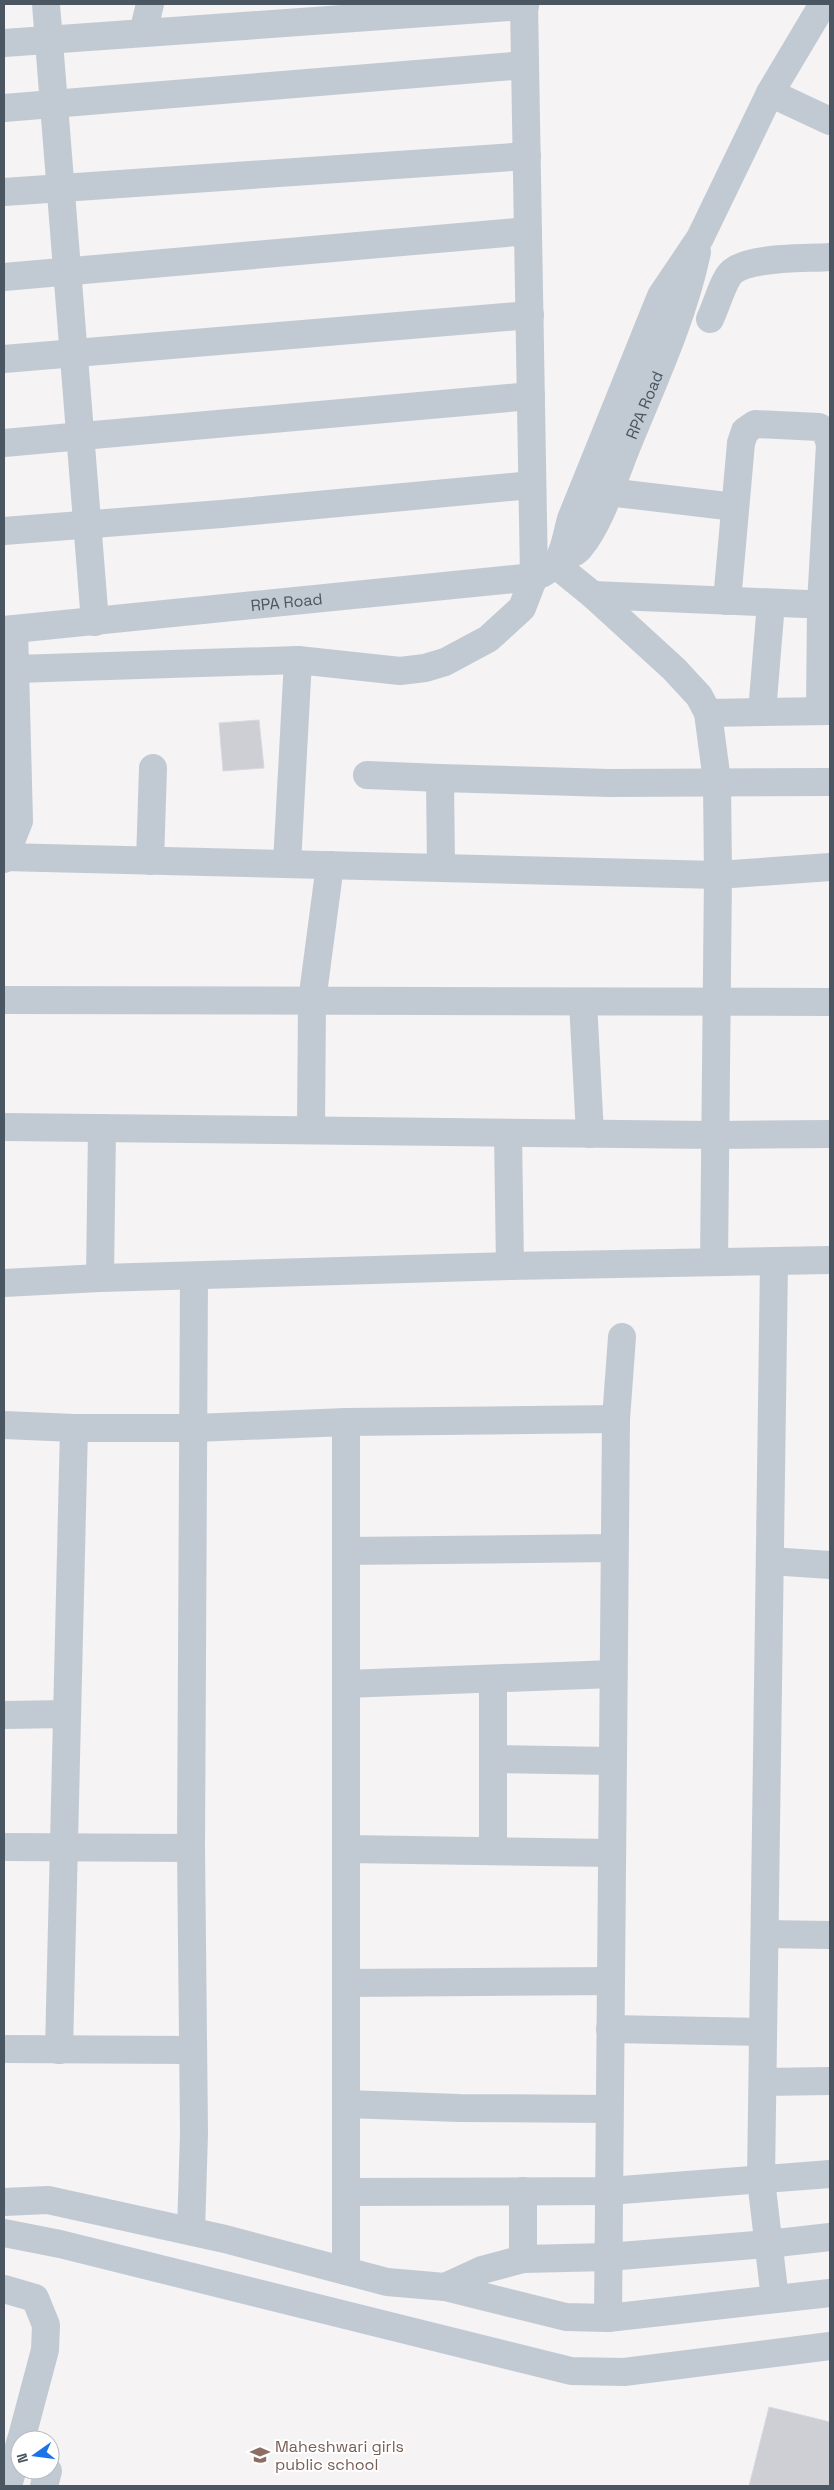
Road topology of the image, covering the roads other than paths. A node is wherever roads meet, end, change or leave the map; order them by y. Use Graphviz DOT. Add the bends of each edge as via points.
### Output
graph roads {
  1 [pos="46,4"];
  2 [pos="150,4"];
  3 [pos="822,4"];
  4 [pos="524,5"];
  5 [pos="314,12"];
  6 [pos="233,15"];
  7 [pos="143,33"];
  8 [pos="49,39"];
  9 [pos="4,43"];
  10 [pos="526,65"];
  11 [pos="770,93"];
  12 [pos="54,104"];
  13 [pos="4,108"];
  14 [pos="830,121"];
  15 [pos="527,156"];
  16 [pos="61,188"];
  17 [pos="4,192"];
  18 [pos="528,232"];
  19 [pos="700,238"];
  20 [pos="830,257"];
  21 [pos="68,271"];
  22 [pos="4,277"];
  23 [pos="530,314"];
  24 [pos="710,319"];
  25 [pos="74,353"];
  26 [pos="4,359"];
  27 [pos="531,396"];
  28 [pos="81,436"];
  29 [pos="4,443"];
  30 [pos="532,485"];
  31 [pos="608,492"];
  32 [pos="735,507"];
  33 [pos="88,524"];
  34 [pos="4,530"];
  35 [pos="550,566"];
  36 [pos="593,595"];
  37 [pos="727,601"];
  38 [pos="771,603"];
  39 [pos="825,605"];
  40 [pos="95,622"];
  41 [pos="9,630"];
  42 [pos="298,660"];
  43 [pos="16,669"];
  44 [pos="825,711"];
  45 [pos="762,712"];
  46 [pos="708,713"];
  47 [pos="153,768"];
  48 [pos="367,775"];
  49 [pos="440,778"];
  50 [pos="717,781"];
  51 [pos="830,782"];
  52 [pos="4,858"];
  53 [pos="150,861"];
  54 [pos="286,864"];
  55 [pos="330,866"];
  56 [pos="830,867"];
  57 [pos="441,868"];
  58 [pos="718,876"];
  59 [pos="4,1000"];
  60 [pos="312,1001"];
  61 [pos="583,1002"];
  62 [pos="716,1002"];
  63 [pos="830,1002"];
  64 [pos="4,1127"];
  65 [pos="102,1128"];
  66 [pos="311,1130"];
  67 [pos="508,1133"];
  68 [pos="590,1134"];
  69 [pos="830,1134"];
  70 [pos="714,1135"];
  71 [pos="830,1260"];
  72 [pos="714,1262"];
  73 [pos="774,1262"];
  74 [pos="510,1266"];
  75 [pos="194,1276"];
  76 [pos="100,1278"];
  77 [pos="4,1283"];
  78 [pos="622,1337"];
  79 [pos="616,1419"];
  80 [pos="346,1422"];
  81 [pos="4,1425"];
  82 [pos="74,1428"];
  83 [pos="195,1428"];
  84 [pos="614,1548"];
  85 [pos="346,1551"];
  86 [pos="770,1561"];
  87 [pos="830,1565"];
  88 [pos="613,1674"];
  89 [pos="493,1678"];
  90 [pos="346,1684"];
  91 [pos="67,1714"];
  92 [pos="4,1715"];
  93 [pos="493,1759"];
  94 [pos="612,1761"];
  95 [pos="4,1847"];
  96 [pos="64,1848"];
  97 [pos="191,1848"];
  98 [pos="346,1849"];
  99 [pos="493,1851"];
  100 [pos="612,1853"];
  101 [pos="765,1934"];
  102 [pos="830,1935"];
  103 [pos="611,1982"];
  104 [pos="346,1983"];
  105 [pos="610,2029"];
  106 [pos="763,2032"];
  107 [pos="4,2049"];
  108 [pos="59,2050"];
  109 [pos="193,2050"];
  110 [pos="830,2081"];
  111 [pos="763,2082"];
  112 [pos="346,2104"];
  113 [pos="609,2109"];
  114 [pos="830,2174"];
  115 [pos="761,2180"];
  116 [pos="523,2191"];
  117 [pos="609,2191"];
  118 [pos="346,2192"];
  119 [pos="4,2202"];
  120 [pos="191,2231"];
  121 [pos="4,2233"];
  122 [pos="830,2237"];
  123 [pos="768,2244"];
  124 [pos="608,2257"];
  125 [pos="524,2259"];
  126 [pos="346,2271"];
  127 [pos="445,2287"];
  128 [pos="4,2289"];
  129 [pos="830,2293"];
  130 [pos="775,2299"];
  131 [pos="608,2318"];
  132 [pos="830,2346"];
  133 [pos="23,2430"];
  1 -- 8 [label="street"];
  2 -- 7 [label="street"];
  3 -- 11 [label="street, RPA Road"];
  4 -- 5 [label="street"];
  4 -- 10 [label="street"];
  5 -- 6 [label="street"];
  6 -- 7 [label="street"];
  7 -- 8 [label="street"];
  8 -- 9 [label="street"];
  8 -- 12 [label="street"];
  10 -- 12 [label="street"];
  10 -- 15 [label="street"];
  11 -- 14 [label="street"];
  11 -- 19 [label="street, RPA Road"];
  12 -- 13 [label="street"];
  12 -- 16 [label="street"];
  15 -- 16 [label="street"];
  15 -- 18 [label="street"];
  16 -- 17 [label="street"];
  16 -- 21 [label="street"];
  18 -- 21 [label="street"];
  18 -- 23 [label="street"];
  19 -- 31 [label="street, RPA Road" via="691,281 679,315"];
  19 -- 35 [label="street, RPA Road" via="661,296"];
  20 -- 24 [label="street" via="751,263 737,268 729,274"];
  21 -- 22 [label="street"];
  21 -- 25 [label="street"];
  23 -- 25 [label="street"];
  23 -- 27 [label="street"];
  25 -- 26 [label="street"];
  25 -- 28 [label="street"];
  27 -- 28 [label="street"];
  27 -- 30 [label="street"];
  28 -- 29 [label="street"];
  28 -- 33 [label="street"];
  30 -- 33 [label="street"];
  30 -- 35 [label="street"];
  31 -- 32 [label="street"];
  31 -- 35 [label="street, RPA Road" via="580,547 574,554"];
  32 -- 37 [label="street"];
  32 -- 39 [label="street" via="745,430 755,424 819,427 826,432 830,444"];
  33 -- 34 [label="street"];
  33 -- 40 [label="street"];
  35 -- 36 [label="street"];
  35 -- 40 [label="street, RPA Road"];
  35 -- 42 [label="street" via="511,619 488,640 445,662 400,671"];
  36 -- 37 [label="street"];
  36 -- 46 [label="street" via="674,669"];
  37 -- 38 [label="street"];
  38 -- 39 [label="street"];
  38 -- 45 [label="street"];
  39 -- 44 [label="street"];
  40 -- 41 [label="street, RPA Road"];
  41 -- 43 [label="street"];
  42 -- 43 [label="street"];
  42 -- 54 [label="street"];
  43 -- 52 [label="street" via="19,821"];
  44 -- 45 [label="street"];
  45 -- 46 [label="street"];
  46 -- 50 [label="street"];
  47 -- 53 [label="street"];
  48 -- 49 [label="street"];
  49 -- 50 [label="street" via="609,783"];
  49 -- 57 [label="street"];
  50 -- 51 [label="street"];
  50 -- 58 [label="street"];
  52 -- 53 [label="street"];
  53 -- 54 [label="street"];
  54 -- 55 [label="street"];
  55 -- 57 [label="street"];
  55 -- 60 [label="street"];
  56 -- 58 [label="street"];
  57 -- 58 [label="street"];
  58 -- 62 [label="street"];
  59 -- 60 [label="street"];
  60 -- 61 [label="street"];
  60 -- 66 [label="street"];
  61 -- 62 [label="street"];
  61 -- 68 [label="street"];
  62 -- 63 [label="street"];
  62 -- 70 [label="street"];
  64 -- 65 [label="street"];
  65 -- 66 [label="street"];
  65 -- 76 [label="street"];
  66 -- 67 [label="street"];
  67 -- 68 [label="street"];
  67 -- 74 [label="street"];
  68 -- 70 [label="street"];
  69 -- 70 [label="street"];
  70 -- 72 [label="street"];
  71 -- 73 [label="street"];
  72 -- 73 [label="street"];
  72 -- 74 [label="street"];
  73 -- 86 [label="street"];
  74 -- 75 [label="street"];
  75 -- 76 [label="street"];
  75 -- 83 [label="street"];
  76 -- 77 [label="street"];
  78 -- 79 [label="street"];
  79 -- 80 [label="street"];
  79 -- 84 [label="street"];
  80 -- 83 [label="street"];
  80 -- 85 [label="street"];
  81 -- 82 [label="street"];
  82 -- 83 [label="street"];
  82 -- 91 [label="street"];
  83 -- 97 [label="street"];
  84 -- 85 [label="street"];
  84 -- 88 [label="street"];
  85 -- 90 [label="street"];
  86 -- 87 [label="street"];
  86 -- 101 [label="street"];
  88 -- 89 [label="street"];
  88 -- 94 [label="street"];
  89 -- 90 [label="street"];
  89 -- 93 [label="street"];
  90 -- 98 [label="street"];
  91 -- 92 [label="street"];
  91 -- 96 [label="street"];
  93 -- 94 [label="street"];
  93 -- 99 [label="street"];
  94 -- 100 [label="street"];
  95 -- 96 [label="street"];
  96 -- 97 [label="street"];
  96 -- 108 [label="street"];
  97 -- 109 [label="street"];
  98 -- 99 [label="street"];
  98 -- 104 [label="street"];
  99 -- 100 [label="street"];
  100 -- 103 [label="street"];
  101 -- 102 [label="street"];
  101 -- 106 [label="street"];
  103 -- 104 [label="street"];
  103 -- 105 [label="street"];
  104 -- 112 [label="street"];
  105 -- 106 [label="street"];
  105 -- 113 [label="street"];
  106 -- 111 [label="street"];
  107 -- 108 [label="street"];
  108 -- 109 [label="street"];
  109 -- 120 [label="street"];
  110 -- 111 [label="street"];
  111 -- 115 [label="street"];
  112 -- 113 [label="street"];
  112 -- 118 [label="street"];
  113 -- 117 [label="street"];
  114 -- 115 [label="street"];
  115 -- 117 [label="street"];
  115 -- 123 [label="street"];
  116 -- 117 [label="street"];
  116 -- 118 [label="street"];
  116 -- 125 [label="street"];
  117 -- 124 [label="street"];
  118 -- 126 [label="street"];
  119 -- 120 [label="street" via="48,2200"];
  120 -- 126 [label="street"];
  121 -- 132 [label="street" via="80,2248 571,2370 624,2372"];
  122 -- 123 [label="street"];
  123 -- 124 [label="street"];
  123 -- 130 [label="street"];
  124 -- 125 [label="street"];
  124 -- 131 [label="street"];
  125 -- 127 [label="street" via="482,2270"];
  126 -- 127 [label="street" via="387,2282"];
  127 -- 131 [label="street" via="566,2317"];
  128 -- 133 [label="street" via="35,2298 46,2325 45,2350"];
  129 -- 130 [label="street"];
  130 -- 131 [label="street"];
}
